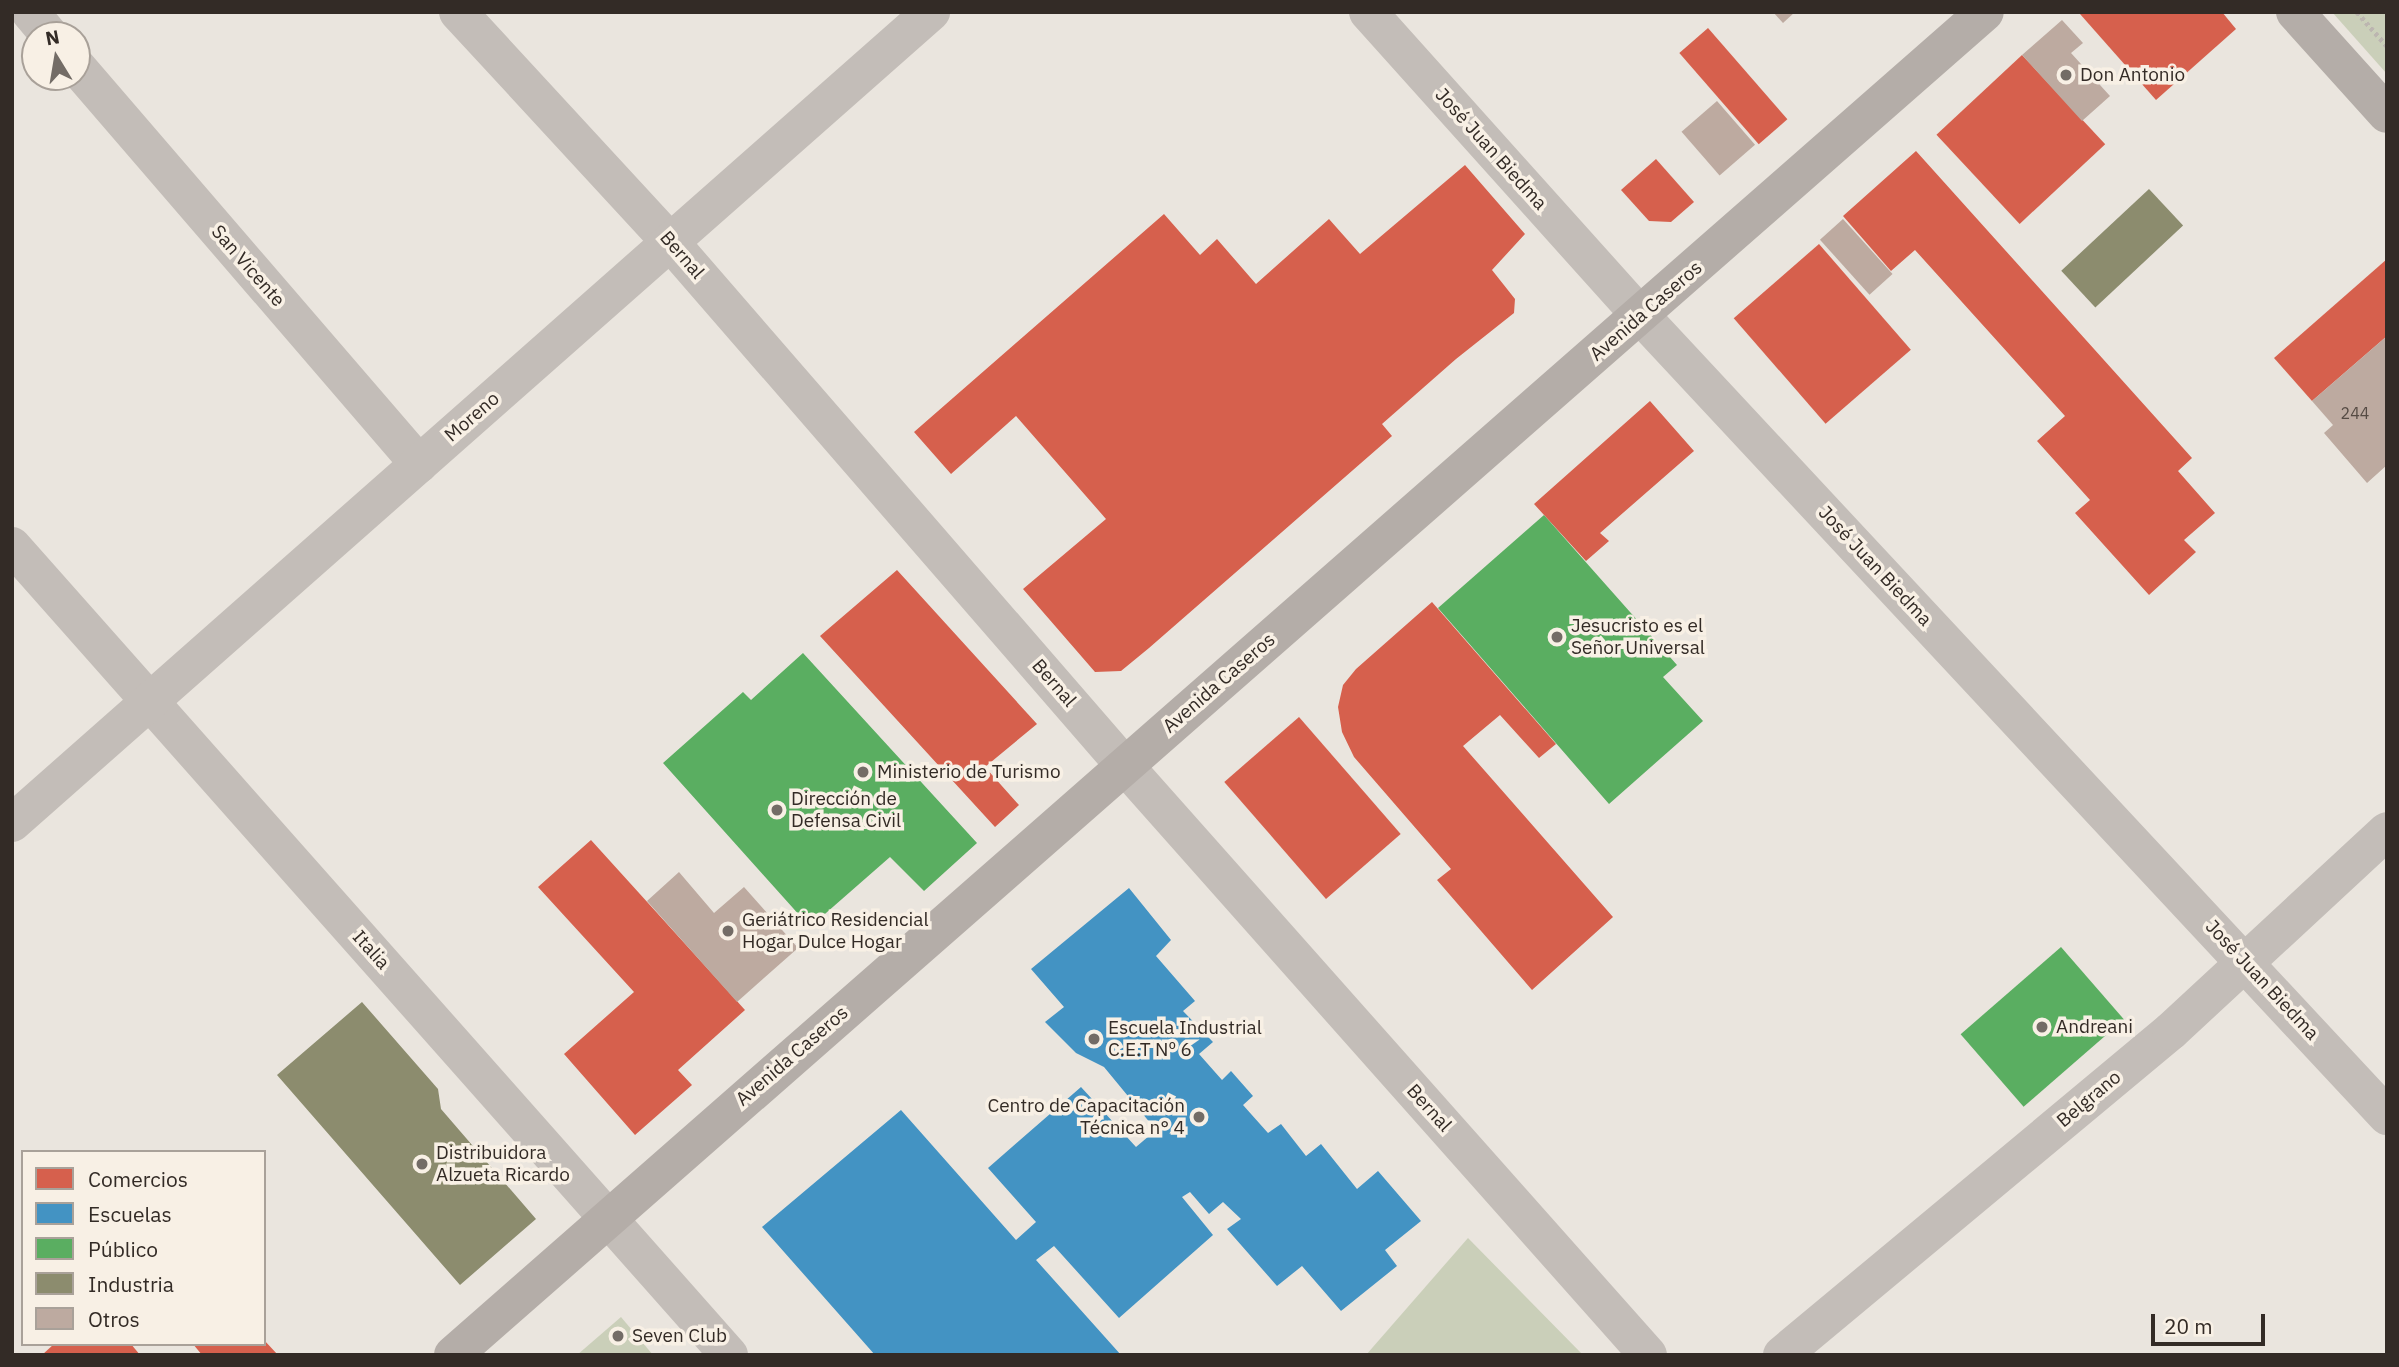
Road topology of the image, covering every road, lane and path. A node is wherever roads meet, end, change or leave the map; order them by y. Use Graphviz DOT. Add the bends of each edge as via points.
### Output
graph roads {
  1 [pos="458,12"];
  2 [pos="931,12"];
  3 [pos="1368,12"];
  4 [pos="1985,12"];
  5 [pos="2295,12"];
  6 [pos="2357,12"];
  7 [pos="2387,46"];
  8 [pos="91,83"];
  9 [pos="2387,114"];
  10 [pos="671,243"];
  11 [pos="1641,316"];
  12 [pos="419,464"];
  13 [pos="12,546"];
  14 [pos="151,702"];
  15 [pos="1124,765"];
  16 [pos="12,822"];
  17 [pos="2387,831"];
  18 [pos="2247,963"];
  19 [pos="2387,1116"];
  20 [pos="608,1218"];
  21 [pos="453,1355"];
  22 [pos="729,1355"];
  23 [pos="1648,1355"];
  24 [pos="1782,1355"];
  1 -- 10 [label="street, Bernal"];
  2 -- 10 [label="street, Moreno"];
  3 -- 11 [label="street, José Juan Biedma"];
  4 -- 11 [label="main road, Avenida Caseros"];
  5 -- 9 [label="main road"];
  6 -- 7 [label="path"];
  8 -- 12 [label="street, San Vicente"];
  10 -- 12 [label="street, Moreno"];
  10 -- 15 [label="street, Bernal"];
  11 -- 15 [label="main road, Avenida Caseros"];
  11 -- 18 [label="street, José Juan Biedma"];
  12 -- 14 [label="street, Moreno"];
  13 -- 14 [label="street, Italia"];
  14 -- 16 [label="street, Moreno"];
  14 -- 20 [label="street, Italia"];
  15 -- 20 [label="main road, Avenida Caseros"];
  15 -- 23 [label="street, Bernal"];
  17 -- 18 [label="street, Belgrano"];
  18 -- 19 [label="street, José Juan Biedma"];
  18 -- 24 [label="street, Belgrano"];
  20 -- 21 [label="main road, Avenida Caseros"];
  20 -- 22 [label="street, Italia"];
}
